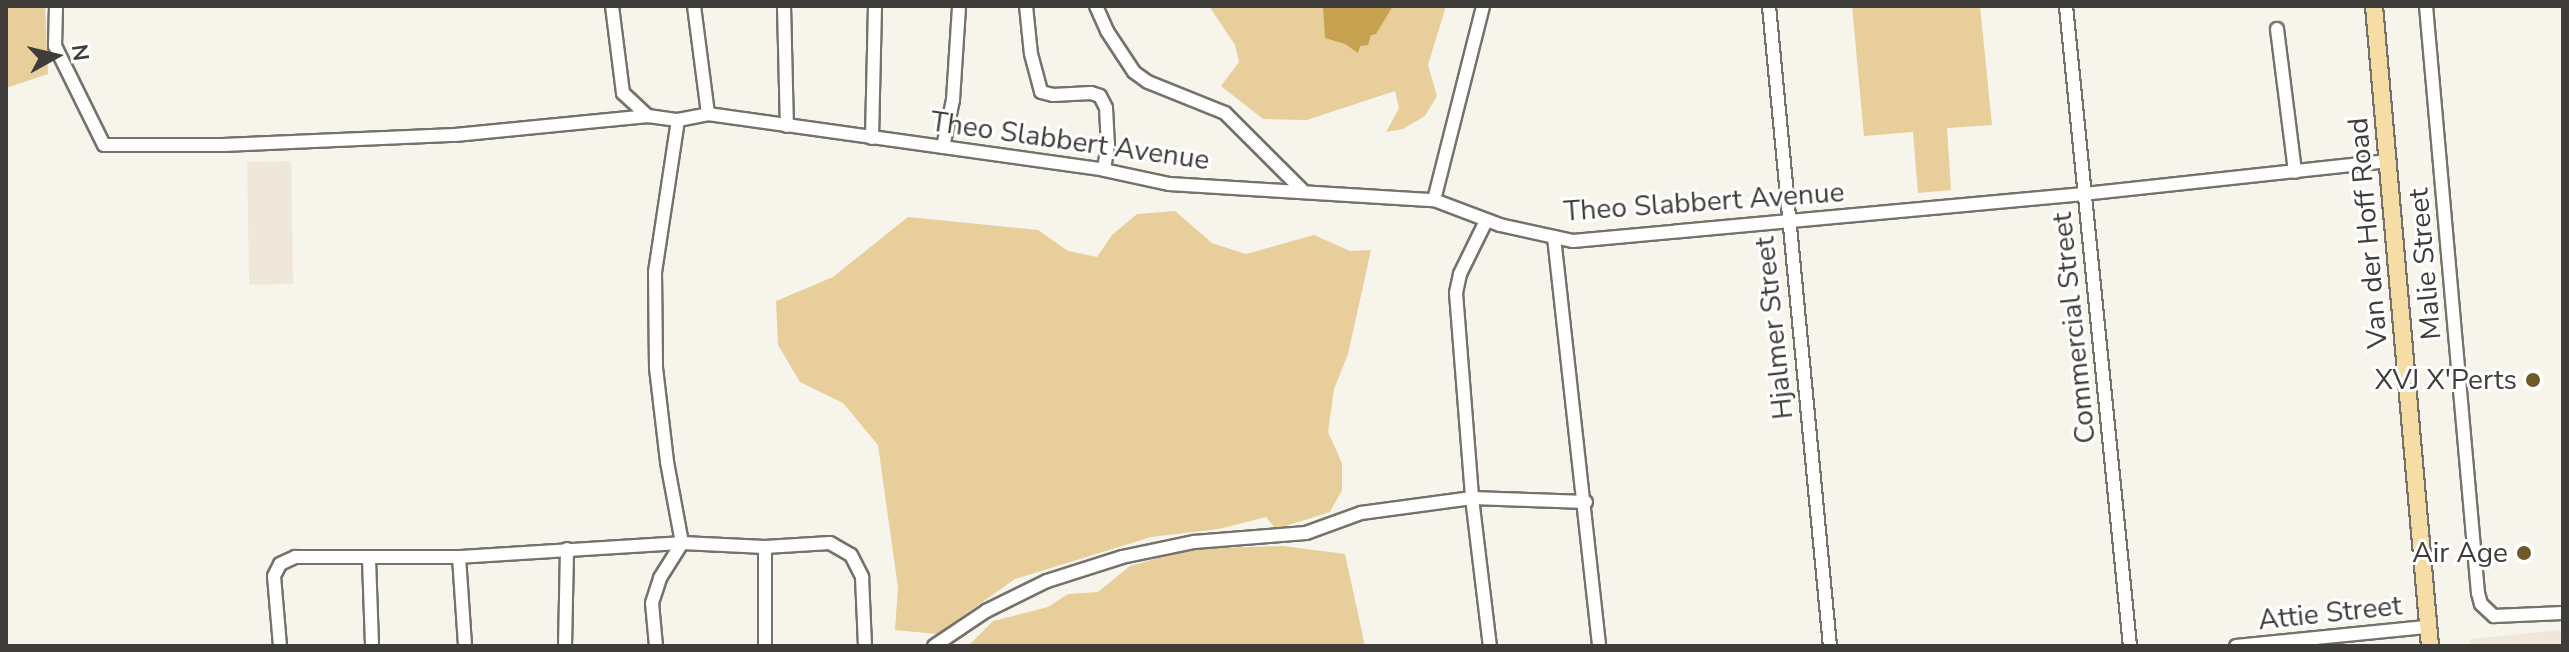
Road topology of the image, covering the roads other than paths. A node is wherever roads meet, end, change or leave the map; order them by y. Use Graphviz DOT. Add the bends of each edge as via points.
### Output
graph roads {
  1 [pos="56,6"];
  2 [pos="612,6"];
  3 [pos="694,6"];
  4 [pos="784,6"];
  5 [pos="875,6"];
  6 [pos="959,6"];
  7 [pos="1026,6"];
  8 [pos="1096,6"];
  9 [pos="1483,6"];
  10 [pos="1769,6"];
  11 [pos="2066,6"];
  12 [pos="2374,6"];
  13 [pos="2426,6"];
  14 [pos="2277,29"];
  15 [pos="708,114"];
  16 [pos="648,116"];
  17 [pos="678,120"];
  18 [pos="787,126"];
  19 [pos="872,138"];
  20 [pos="943,147"];
  21 [pos="2389,161"];
  22 [pos="1104,170"];
  23 [pos="2295,172"];
  24 [pos="1302,190"];
  25 [pos="2084,194"];
  26 [pos="1434,200"];
  27 [pos="1486,221"];
  28 [pos="1788,223"];
  29 [pos="1554,237"];
  30 [pos="1472,498"];
  31 [pos="1586,502"];
  32 [pos="682,543"];
  33 [pos="765,547"];
  34 [pos="567,549"];
  35 [pos="459,557"];
  36 [pos="369,559"];
  37 [pos="2563,613"];
  38 [pos="2428,627"];
  39 [pos="2269,644"];
  40 [pos="280,646"];
  41 [pos="372,646"];
  42 [pos="465,646"];
  43 [pos="565,646"];
  44 [pos="656,646"];
  45 [pos="765,646"];
  46 [pos="865,646"];
  47 [pos="934,646"];
  48 [pos="1490,646"];
  49 [pos="1599,646"];
  50 [pos="1830,646"];
  51 [pos="2130,646"];
  52 [pos="2236,646"];
  53 [pos="2430,646"];
  1 -- 16 [label="street, Theo Slabbert Avenue" via="55,46 104,145 455,135"];
  2 -- 16 [label="street" via="623,93"];
  3 -- 15 [label="street"];
  4 -- 18 [label="street"];
  5 -- 19 [label="street"];
  6 -- 20 [label="street" via="953,100"];
  7 -- 22 [label="street" via="1041,92 1091,93 1100,96 1106,108"];
  8 -- 24 [label="street" via="1134,72 1225,113"];
  9 -- 26 [label="street"];
  10 -- 28 [label="street, Hjalmer Street"];
  11 -- 25 [label="street, Commercial Street"];
  12 -- 21 [label="main road, Van der Hoff Road"];
  13 -- 37 [label="street, Malie Street" via="2478,593 2487,611 2502,618"];
  14 -- 23 [label="street"];
  15 -- 17 [label="street, Theo Slabbert Avenue"];
  15 -- 18 [label="street, Theo Slabbert Avenue"];
  16 -- 17 [label="street, Theo Slabbert Avenue"];
  17 -- 32 [label="street" via="657,247 653,320 660,415"];
  18 -- 19 [label="street, Theo Slabbert Avenue"];
  19 -- 20 [label="street, Theo Slabbert Avenue"];
  20 -- 22 [label="street, Theo Slabbert Avenue"];
  21 -- 23 [label="street, Theo Slabbert Avenue"];
  21 -- 38 [label="main road, Van der Hoff Road"];
  22 -- 24 [label="street, Theo Slabbert Avenue" via="1169,184"];
  23 -- 25 [label="street, Theo Slabbert Avenue"];
  24 -- 26 [label="street, Theo Slabbert Avenue"];
  25 -- 28 [label="street, Theo Slabbert Avenue"];
  25 -- 51 [label="street, Commercial Street"];
  26 -- 27 [label="street, Theo Slabbert Avenue"];
  27 -- 29 [label="street, Theo Slabbert Avenue"];
  27 -- 30 [label="street" via="1456,293"];
  28 -- 29 [label="street, Theo Slabbert Avenue" via="1573,241"];
  28 -- 50 [label="street, Hjalmer Street"];
  29 -- 31 [label="street"];
  30 -- 31 [label="street"];
  30 -- 47 [label="street" via="1361,513 1306,533 1194,542 1122,557 1034,587"];
  30 -- 48 [label="street"];
  31 -- 49 [label="street"];
  32 -- 33 [label="street"];
  32 -- 34 [label="street"];
  32 -- 44 [label="street" via="660,578 652,603"];
  33 -- 45 [label="street"];
  33 -- 46 [label="street" via="830,543 851,555 862,577"];
  34 -- 35 [label="street"];
  34 -- 43 [label="street"];
  35 -- 36 [label="street"];
  35 -- 42 [label="street"];
  36 -- 40 [label="street" via="295,557 280,564 274,576"];
  36 -- 41 [label="street"];
  38 -- 39 [label="street, Attie Street"];
  38 -- 53 [label="main road, Van der Hoff Road"];
  39 -- 52 [label="street, Attie Street"];
}
